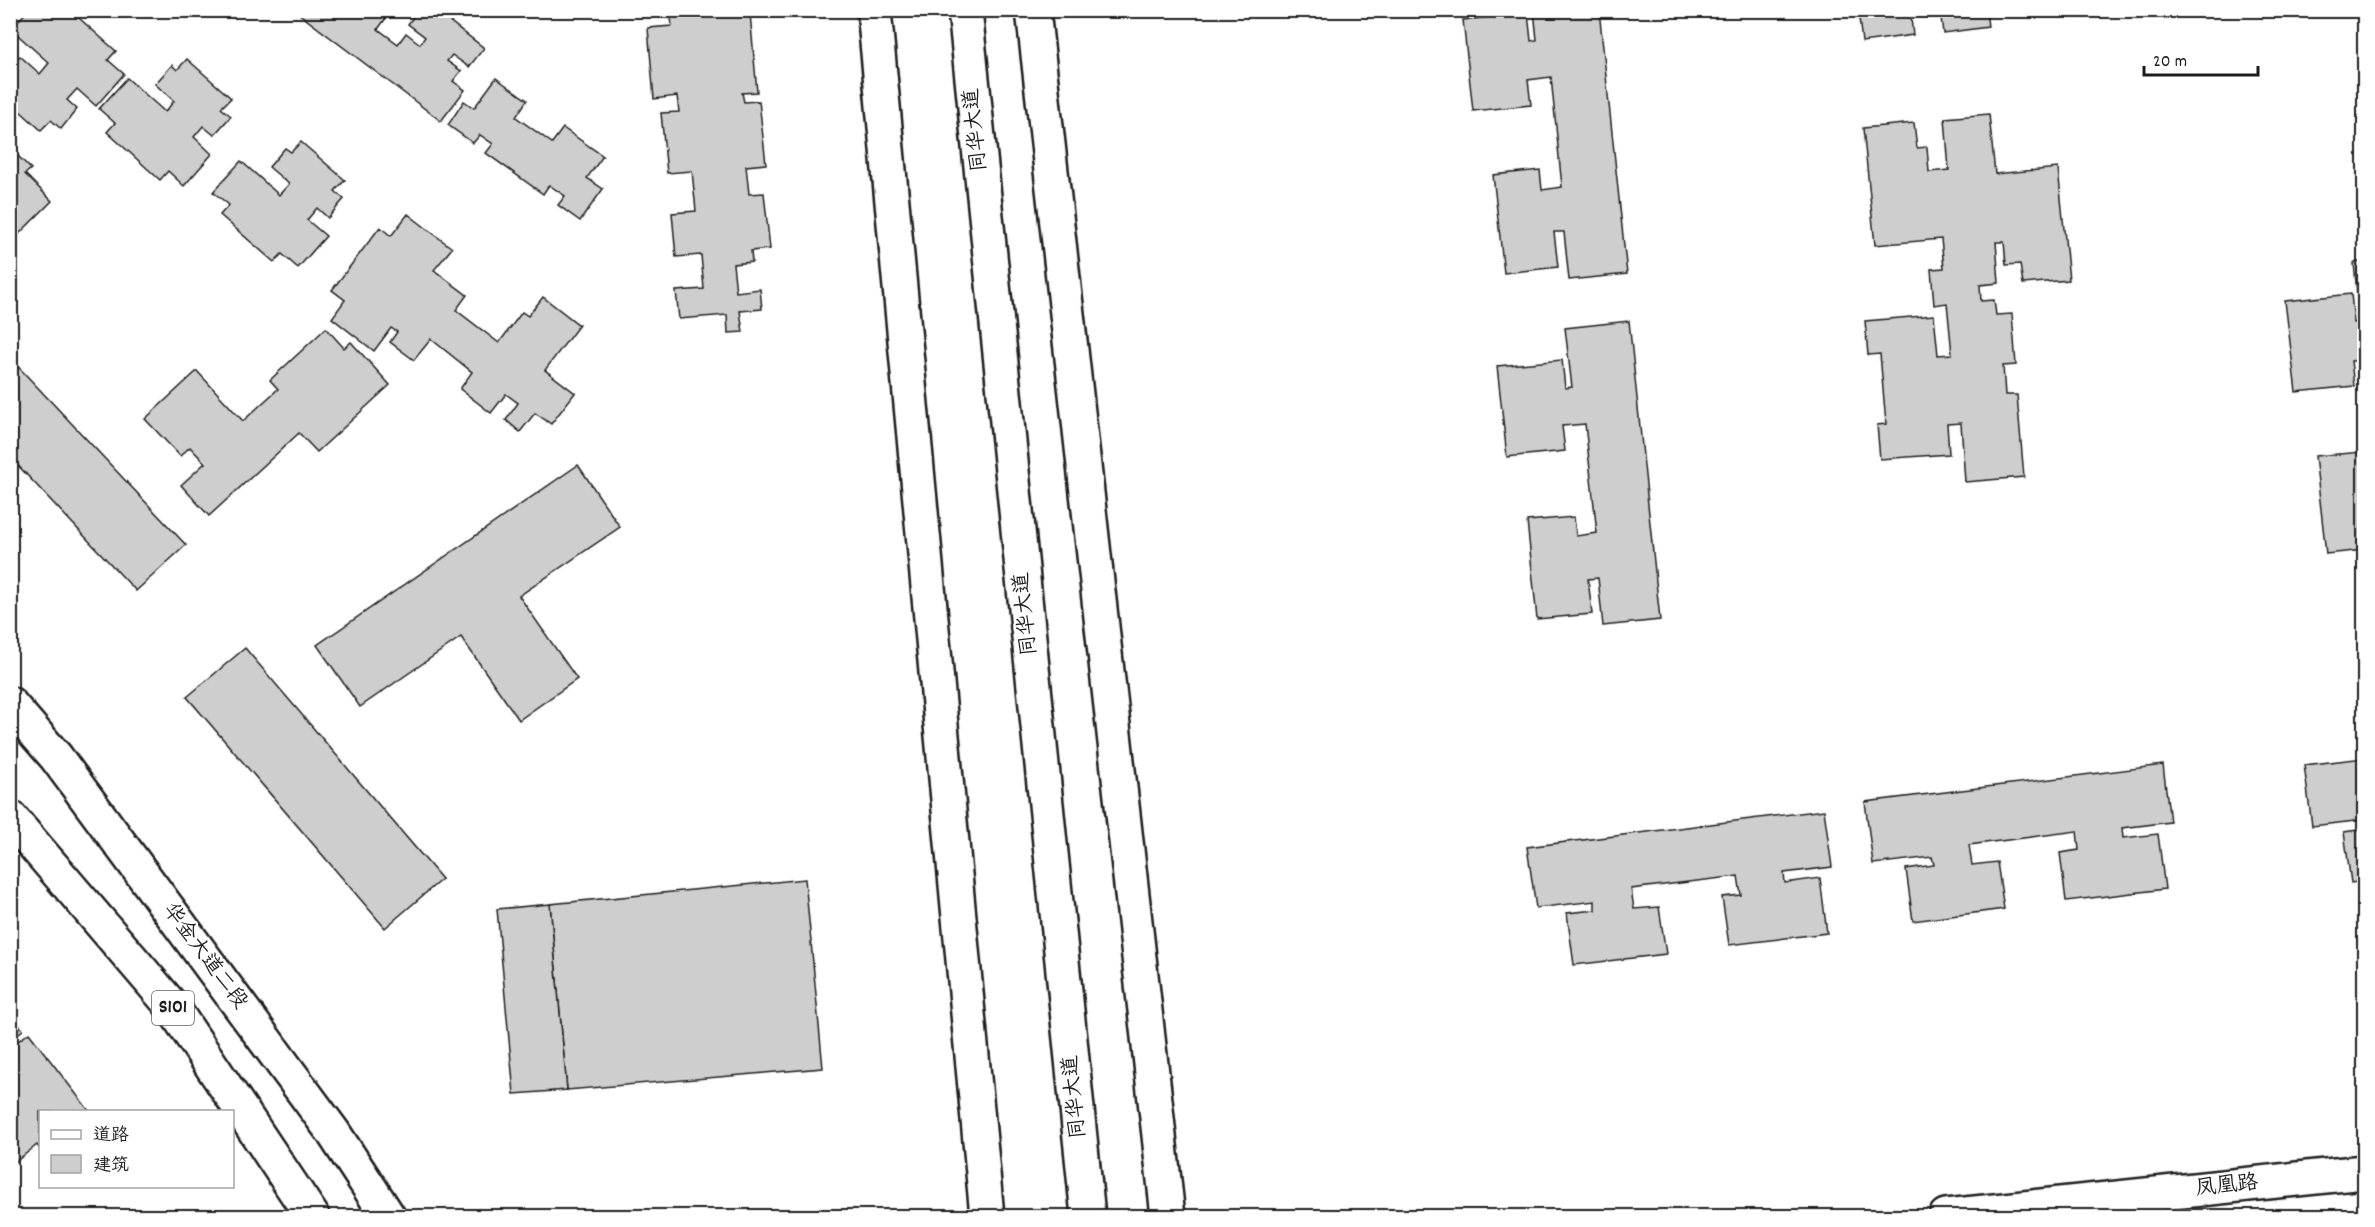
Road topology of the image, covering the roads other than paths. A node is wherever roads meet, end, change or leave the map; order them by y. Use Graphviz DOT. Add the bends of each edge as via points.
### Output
graph roads {
  1 [pos="874,10"];
  2 [pos="965,10"];
  3 [pos="1033,10"];
  4 [pos="10,704"];
  5 [pos="10,817"];
  6 [pos="2364,1172"];
  7 [pos="312,1216"];
  8 [pos="388,1216"];
  9 [pos="987,1216"];
  10 [pos="1088,1216"];
  11 [pos="1168,1216"];
  12 [pos="1946,1216"];
  1 -- 9 [label="main road"];
  2 -- 10 [label="main road, 同华大道"];
  3 -- 11 [label="main road"];
  4 -- 8 [label="main road, 华金大道二段" via="56,757 326,1122"];
  5 -- 7 [label="main road, S101" via="171,1005"];
  6 -- 12 [label="main road, 凤凰路"];
}
